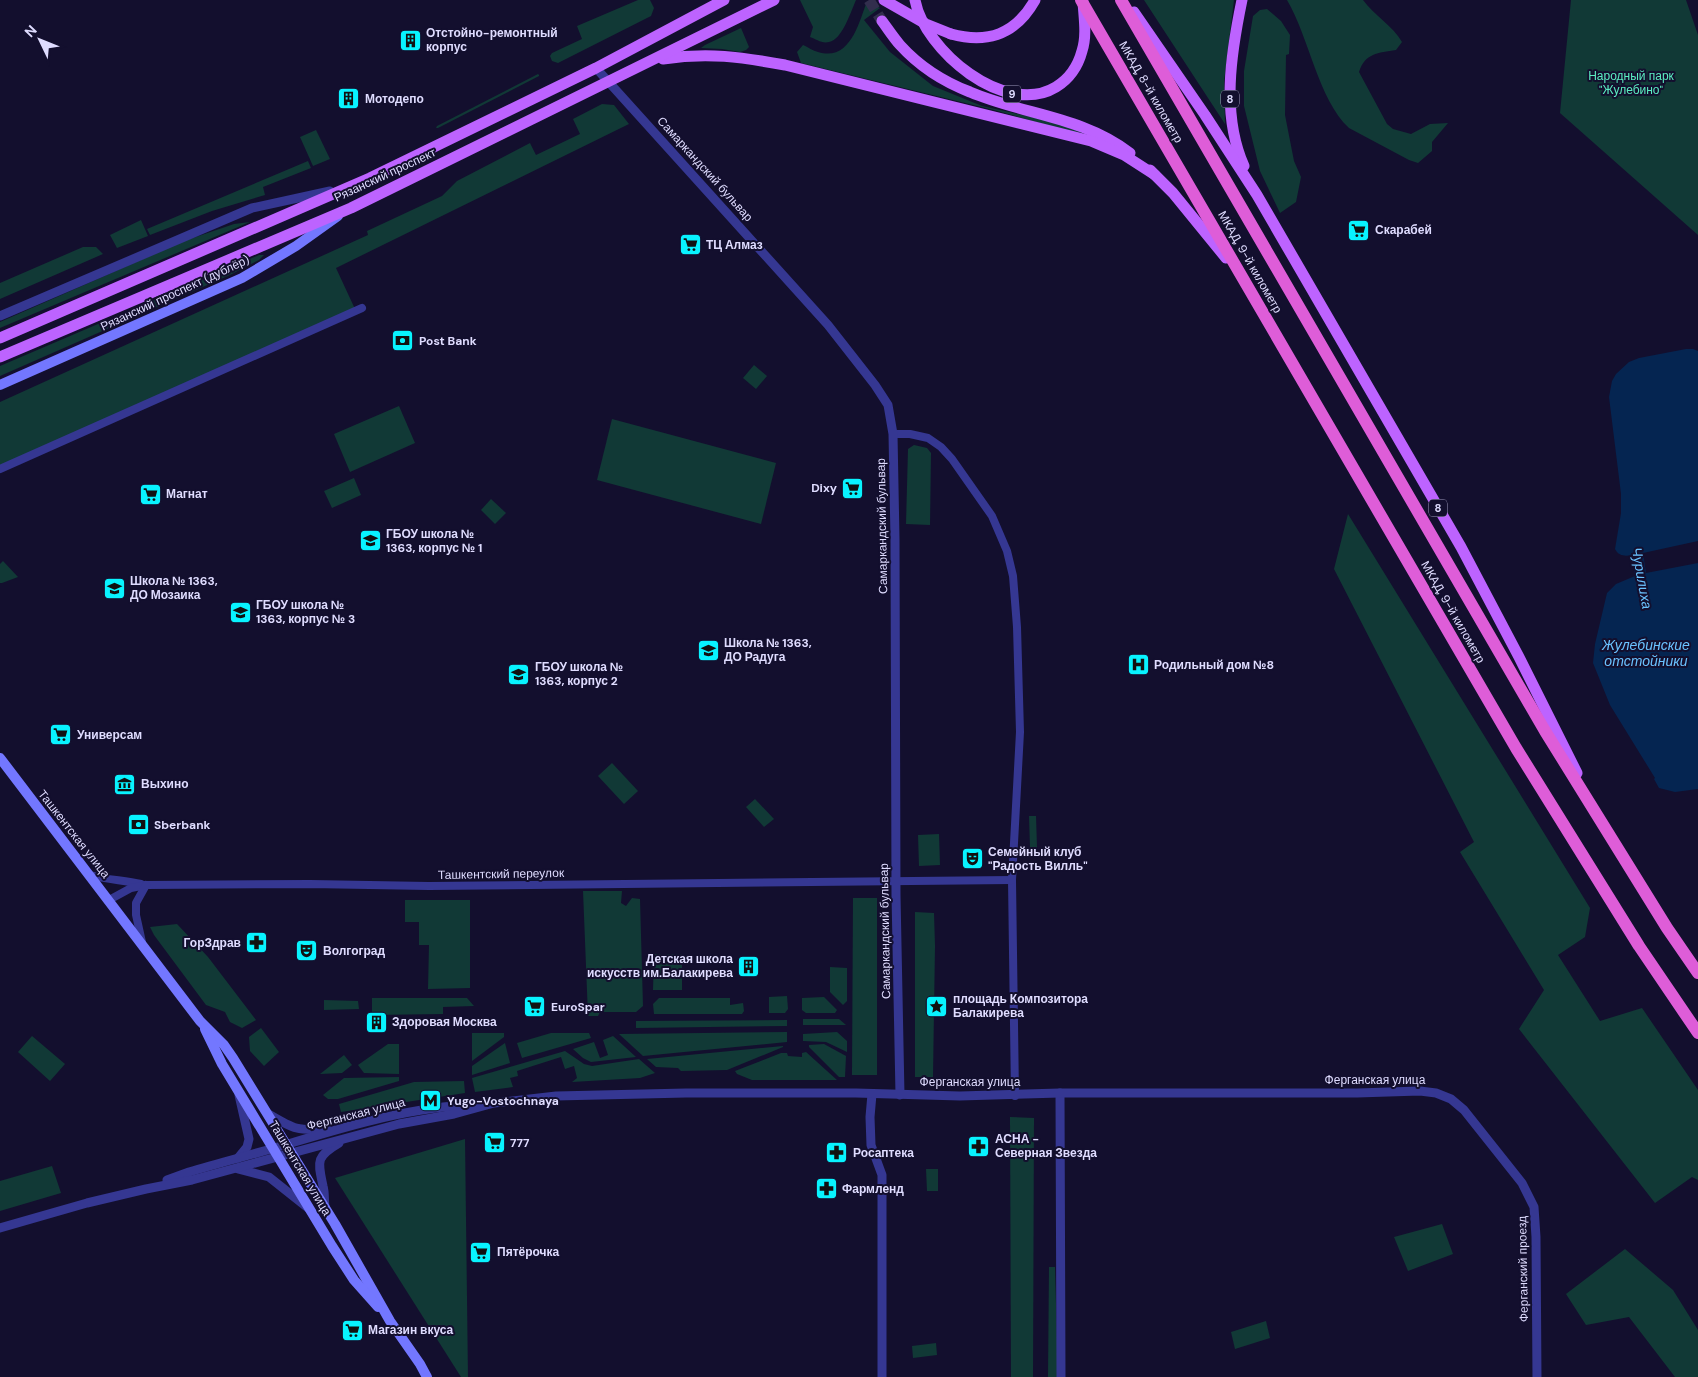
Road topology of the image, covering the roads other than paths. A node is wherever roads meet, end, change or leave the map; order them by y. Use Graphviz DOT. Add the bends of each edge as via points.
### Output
graph roads {
  1 [pos="724,0"];
  2 [pos="774,0"];
  3 [pos="884,0"];
  4 [pos="915,0"];
  5 [pos="1035,0"];
  6 [pos="1121,0"];
  7 [pos="1126,0"];
  8 [pos="1242,0"];
  9 [pos="1082,1"];
  10 [pos="882,20"];
  11 [pos="654,60"];
  12 [pos="596,68"];
  13 [pos="608,82"];
  14 [pos="1155,175"];
  15 [pos="1226,180"];
  16 [pos="352,187"];
  17 [pos="1257,195"];
  18 [pos="1197,198"];
  19 [pos="351,208"];
  20 [pos="1251,290"];
  21 [pos="362,308"];
  22 [pos="0,316"];
  23 [pos="0,338"];
  24 [pos="0,357"];
  25 [pos="0,385"];
  26 [pos="893,434"];
  27 [pos="0,469"];
  28 [pos="0,758"];
  29 [pos="1604,828"];
  30 [pos="90,875"];
  31 [pos="1012,880"];
  32 [pos="896,881"];
  33 [pos="146,885"];
  34 [pos="109,900"];
  35 [pos="142,943"];
  36 [pos="1698,972"];
  37 [pos="200,1021"];
  38 [pos="1698,1033"];
  39 [pos="238,1091"];
  40 [pos="1060,1093"];
  41 [pos="872,1094"];
  42 [pos="900,1095"];
  43 [pos="1015,1096"];
  44 [pos="1451,1099"];
  45 [pos="267,1112"];
  46 [pos="346,1133"];
  47 [pos="289,1149"];
  48 [pos="275,1153"];
  49 [pos="238,1158"];
  50 [pos="235,1168"];
  51 [pos="146,1189"];
  52 [pos="324,1207"];
  53 [pos="311,1210"];
  54 [pos="0,1228"];
  55 [pos="390,1321"];
  56 [pos="427,1377"];
  57 [pos="882,1377"];
  58 [pos="1061,1377"];
  59 [pos="1537,1377"];
  1 -- 12 [label="main road, Рязанский проспект"];
  2 -- 11 [label="main road, Рязанский проспект"];
  3 -- 5 [label="main road, bridge" via="926,24 968,38 1000,34 1022,18"];
  4 -- 9 [label="main road, 9" via="923,24 957,63 981,81 1021,95 1051,90 1074,69 1083,50"];
  6 -- 15 [label="highway, МКАД, 8-й километр"];
  7 -- 17 [label="main road"];
  8 -- 17 [label="main road, 8" via="1231,64 1230,101 1239,156"];
  9 -- 18 [label="highway, МКАД, 8-й километр"];
  10 -- 14 [label="main road" via="900,46 941,78 997,102 1066,120 1095,132 1126,150"];
  11 -- 13 [label="main road, Рязанский проспект"];
  11 -- 14 [label="main road" via="716,55 785,65 1091,141 1124,155"];
  12 -- 13 [label="street, Самаркандский бульвар"];
  12 -- 16 [label="main road, Рязанский проспект"];
  13 -- 19 [label="main road, Рязанский проспект"];
  13 -- 26 [label="street, Самаркандский бульвар" via="828,325 884,397"];
  14 -- 20 [label="main road" via="1201,226"];
  15 -- 29 [label="highway, МКАД, 9-й километр"];
  16 -- 22 [label="street" via="252,208"];
  16 -- 23 [label="main road, Рязанский проспект"];
  17 -- 29 [label="main road, 8" via="1461,547"];
  18 -- 20 [label="highway, МКАД, 9-й километр"];
  19 -- 24 [label="main road, Рязанский проспект"];
  19 -- 25 [label="main road, Рязанский проспект (дублёр)" via="242,278"];
  20 -- 38 [label="highway, МКАД, 9-й километр" via="1516,748 1639,946"];
  21 -- 27 [label="street"];
  26 -- 31 [label="street" via="928,438 946,453 992,516 1007,551 1016,600 1020,732"];
  26 -- 32 [label="street, Самаркандский бульвар"];
  28 -- 30 [label="main road, Ташкентская улица"];
  29 -- 36 [label="highway, МКАД, 9-й километр"];
  30 -- 33 [label="street"];
  30 -- 34 [label="main road, Ташкентская улица"];
  31 -- 32 [label="street, Ташкентский переулок"];
  31 -- 43 [label="street"];
  32 -- 33 [label="street, Ташкентский переулок" via="429,886"];
  32 -- 42 [label="street, Самаркандский бульвар"];
  33 -- 34 [label="street, Ташкентский переулок" via="131,888"];
  33 -- 35 [label="street" via="136,904"];
  34 -- 35 [label="main road, Ташкентская улица"];
  35 -- 37 [label="main road, Ташкентская улица"];
  37 -- 39 [label="main road, Ташкентская улица"];
  37 -- 45 [label="main road, Ташкентская улица" via="224,1045"];
  39 -- 48 [label="main road, Ташкентская улица"];
  39 -- 49 [label="street" via="249,1134 247,1147"];
  40 -- 43 [label="street, Ферганская улица"];
  40 -- 44 [label="street, Ферганская улица" via="1420,1091"];
  40 -- 58 [label="street"];
  41 -- 42 [label="street, Ферганская улица"];
  41 -- 46 [label="street, Ферганская улица" via="556,1096 489,1104 454,1114"];
  41 -- 57 [label="street" via="871,1145 882,1175"];
  42 -- 43 [label="street, Ферганская улица"];
  44 -- 59 [label="street, Ферганский проезд" via="1464,1110 1522,1183 1534,1207"];
  45 -- 46 [label="street" via="298,1130"];
  45 -- 47 [label="main road, Ташкентская улица"];
  46 -- 47 [label="street, Ферганская улица"];
  46 -- 52 [label="street" via="319,1163"];
  47 -- 48 [label="street, Ферганская улица"];
  47 -- 52 [label="main road, Ташкентская улица"];
  48 -- 49 [label="street, Ферганская улица"];
  48 -- 50 [label="street, Ферганская улица"];
  48 -- 53 [label="main road, Ташкентская улица"];
  49 -- 51 [label="street, Ферганская улица"];
  50 -- 51 [label="street, Ферганская улица"];
  50 -- 53 [label="street" via="269,1178"];
  51 -- 54 [label="street, Ферганская улица"];
  52 -- 55 [label="main road, Ташкентская улица"];
  53 -- 55 [label="main road, Ташкентская улица" via="354,1280"];
  55 -- 56 [label="main road, Ташкентская улица"];
}
